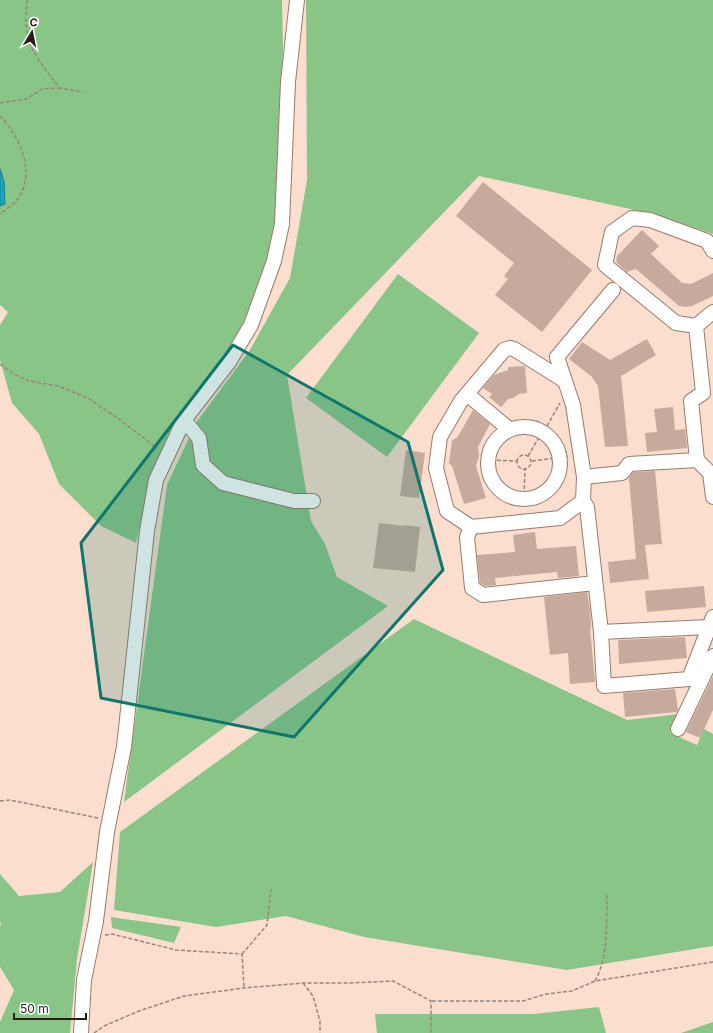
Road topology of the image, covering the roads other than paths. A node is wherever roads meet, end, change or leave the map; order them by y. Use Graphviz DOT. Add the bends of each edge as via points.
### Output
graph roads {
  1 [pos="297,0"];
  2 [pos="713,251"];
  3 [pos="613,290"];
  4 [pos="713,312"];
  5 [pos="696,326"];
  6 [pos="566,386"];
  7 [pos="467,394"];
  8 [pos="184,420"];
  9 [pos="509,429"];
  10 [pos="697,460"];
  11 [pos="558,463"];
  12 [pos="583,473"];
  13 [pos="713,497"];
  14 [pos="313,501"];
  15 [pos="583,501"];
  16 [pos="471,527"];
  17 [pos="595,582"];
  18 [pos="711,622"];
  19 [pos="601,632"];
  20 [pos="713,656"];
  21 [pos="678,729"];
  22 [pos="82,1033"];
  1 -- 8 [label="street" via="288,82 282,224 274,261 251,325 229,362"];
  2 -- 5 [label="street" via="707,241 650,220 632,218 612,232 605,265 676,323"];
  3 -- 6 [label="street" via="557,357"];
  4 -- 5 [label="street"];
  5 -- 10 [label="street" via="703,393 691,401"];
  6 -- 7 [label="street" via="510,348 504,350"];
  6 -- 12 [label="street" via="573,406"];
  7 -- 9 [label="street"];
  7 -- 16 [label="street" via="460,401 440,437 436,468 447,511"];
  8 -- 14 [label="street" via="199,438 203,465 223,483 294,501"];
  8 -- 22 [label="street" via="156,480 147,531 124,747 110,816 84,980"];
  9 -- 11 [label="street" via="523,426 543,431 557,447 560,457"];
  9 -- 11 [label="street" via="494,442 488,453 487,465 493,482 505,494 524,499 540,495 557,479"];
  10 -- 12 [label="street" via="629,464 622,473"];
  10 -- 13 [label="street" via="710,473"];
  11 -- 12 [label="street"];
  12 -- 15 [label="street"];
  15 -- 16 [label="street" via="560,518"];
  15 -- 17 [label="street" via="587,507"];
  16 -- 17 [label="street" via="467,538 472,588 483,595"];
  17 -- 19 [label="street"];
  18 -- 19 [label="street"];
  18 -- 19 [label="street" via="688,679 604,686"];
  20 -- 21 [label="street"];
}
